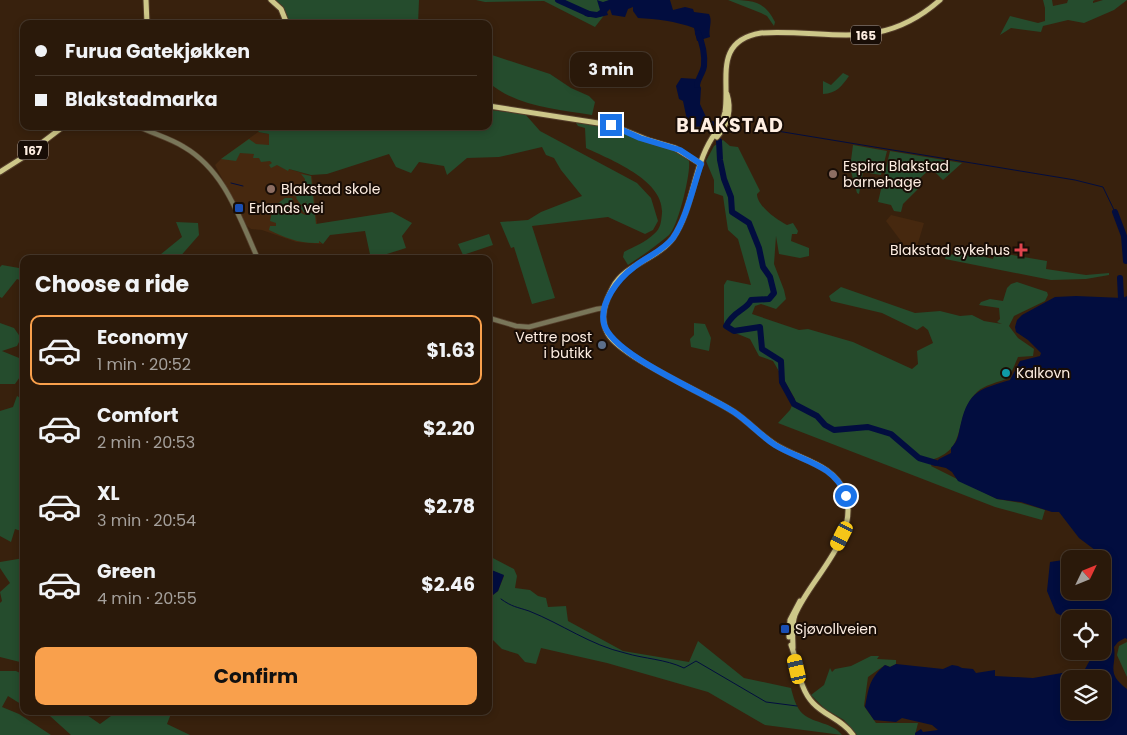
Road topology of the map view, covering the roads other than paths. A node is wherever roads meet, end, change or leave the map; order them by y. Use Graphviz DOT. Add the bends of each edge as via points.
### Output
graph roads {
  1 [pos="146,0"];
  2 [pos="271,0"];
  3 [pos="940,0"];
  4 [pos="147,20"];
  5 [pos="285,20"];
  6 [pos="492,106"];
  7 [pos="58,130"];
  8 [pos="147,130"];
  9 [pos="701,164"];
  10 [pos="0,172"];
  11 [pos="256,255"];
  12 [pos="604,310"];
  13 [pos="492,319"];
  14 [pos="853,735"];
  1 -- 4 [label="main road"];
  2 -- 5 [label="main road" via="281,9"];
  3 -- 9 [label="main road, 165" via="910,22 875,34 847,36 764,32 748,36 728,57 722,121"];
  6 -- 9 [label="main road" via="611,125 680,150"];
  7 -- 10 [label="main road, 167"];
  8 -- 11 [label="street" via="182,146 214,172 227,192"];
  9 -- 12 [label="main road, 165" via="673,237 616,282"];
  12 -- 13 [label="street" via="529,327"];
  12 -- 14 [label="main road" via="607,332 623,349 732,411 775,445 826,470 839,482 848,502 848,520 835,550 795,608 788,632 807,695"];
}
